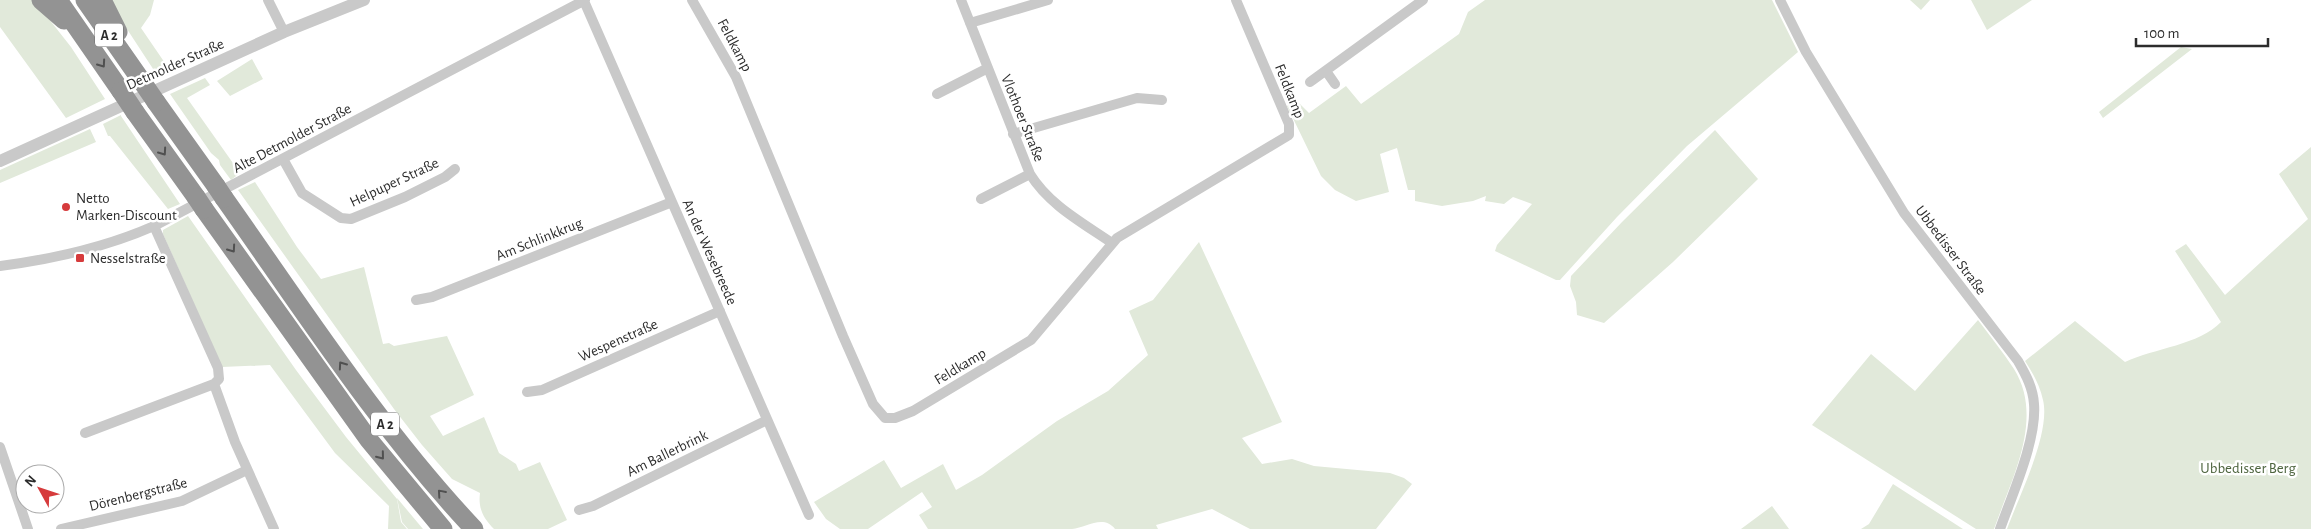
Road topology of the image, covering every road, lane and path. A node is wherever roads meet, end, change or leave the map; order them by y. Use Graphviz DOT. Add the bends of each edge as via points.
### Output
graph roads {
  1 [pos="41,0"];
  2 [pos="58,0"];
  3 [pos="85,0"];
  4 [pos="102,0"];
  5 [pos="268,0"];
  6 [pos="364,0"];
  7 [pos="584,0"];
  8 [pos="692,0"];
  9 [pos="961,0"];
  10 [pos="1048,0"];
  11 [pos="1236,0"];
  12 [pos="1423,0"];
  13 [pos="1780,0"];
  14 [pos="970,23"];
  15 [pos="284,32"];
  16 [pos="84,37"];
  17 [pos="988,68"];
  18 [pos="1326,71"];
  19 [pos="139,77"];
  20 [pos="1310,82"];
  21 [pos="1336,84"];
  22 [pos="937,94"];
  23 [pos="1162,100"];
  24 [pos="1013,134"];
  25 [pos="283,159"];
  26 [pos="0,161"];
  27 [pos="455,169"];
  28 [pos="1030,174"];
  29 [pos="980,199"];
  30 [pos="672,202"];
  31 [pos="154,226"];
  32 [pos="1112,243"];
  33 [pos="0,266"];
  34 [pos="416,300"];
  35 [pos="720,311"];
  36 [pos="214,384"];
  37 [pos="527,392"];
  38 [pos="767,420"];
  39 [pos="85,433"];
  40 [pos="0,447"];
  41 [pos="247,470"];
  42 [pos="579,510"];
  43 [pos="809,515"];
  44 [pos="28,529"];
  45 [pos="61,529"];
  46 [pos="274,529"];
  47 [pos="443,529"];
  48 [pos="474,529"];
  49 [pos="2000,529"];
  1 -- 16 [label="highway"];
  2 -- 16 [label="highway, A 2"];
  3 -- 19 [label="highway, A 2"];
  4 -- 19 [label="highway"];
  5 -- 15 [label="street"];
  6 -- 15 [label="street, Detmolder Straße"];
  7 -- 25 [label="street, Alte Detmolder Straße"];
  7 -- 30 [label="street, An der Wesebreede"];
  8 -- 32 [label="street, Feldkamp" via="736,77 843,336 873,404 885,418 913,411 1031,340"];
  9 -- 14 [label="street, Vlothoer Straße"];
  10 -- 14 [label="street"];
  11 -- 32 [label="street, Feldkamp" via="1289,124 1289,134"];
  12 -- 18 [label="street"];
  13 -- 49 [label="street, Ubbedisser Straße" via="1806,52 1904,213 2018,361 2030,385 2034,406 2030,442"];
  14 -- 17 [label="street, Vlothoer Straße"];
  15 -- 26 [label="street, Detmolder Straße"];
  16 -- 47 [label="highway, A 2, one-way, bridge" via="368,440"];
  17 -- 22 [label="street"];
  17 -- 24 [label="street, Vlothoer Straße"];
  18 -- 20 [label="street"];
  18 -- 21 [label="street"];
  48 -- 19 [label="highway, A 2, one-way, bridge" via="387,427"];
  23 -- 24 [label="street" via="1137,98"];
  24 -- 28 [label="street, Vlothoer Straße"];
  25 -- 27 [label="street, Helpuper Straße" via="302,193 341,218 351,219 405,197 446,177"];
  25 -- 31 [label="street, Alte Detmolder Straße"];
  28 -- 29 [label="street"];
  28 -- 32 [label="street, Vlothoer Straße" via="1046,195"];
  30 -- 34 [label="street, Am Schlinkkrug" via="432,297"];
  30 -- 35 [label="street, An der Wesebreede"];
  31 -- 33 [label="street, Alte Detmolder Straße" via="83,251"];
  31 -- 36 [label="street" via="218,368 219,379"];
  35 -- 37 [label="street, Wespenstraße" via="542,390"];
  35 -- 38 [label="street, An der Wesebreede"];
  36 -- 39 [label="street"];
  36 -- 41 [label="street"];
  38 -- 42 [label="street, Am Ballerbrink"];
  38 -- 43 [label="street, An der Wesebreede"];
  40 -- 44 [label="street"];
  41 -- 45 [label="street, Dörenbergstraße" via="182,501"];
  41 -- 46 [label="street"];
}
